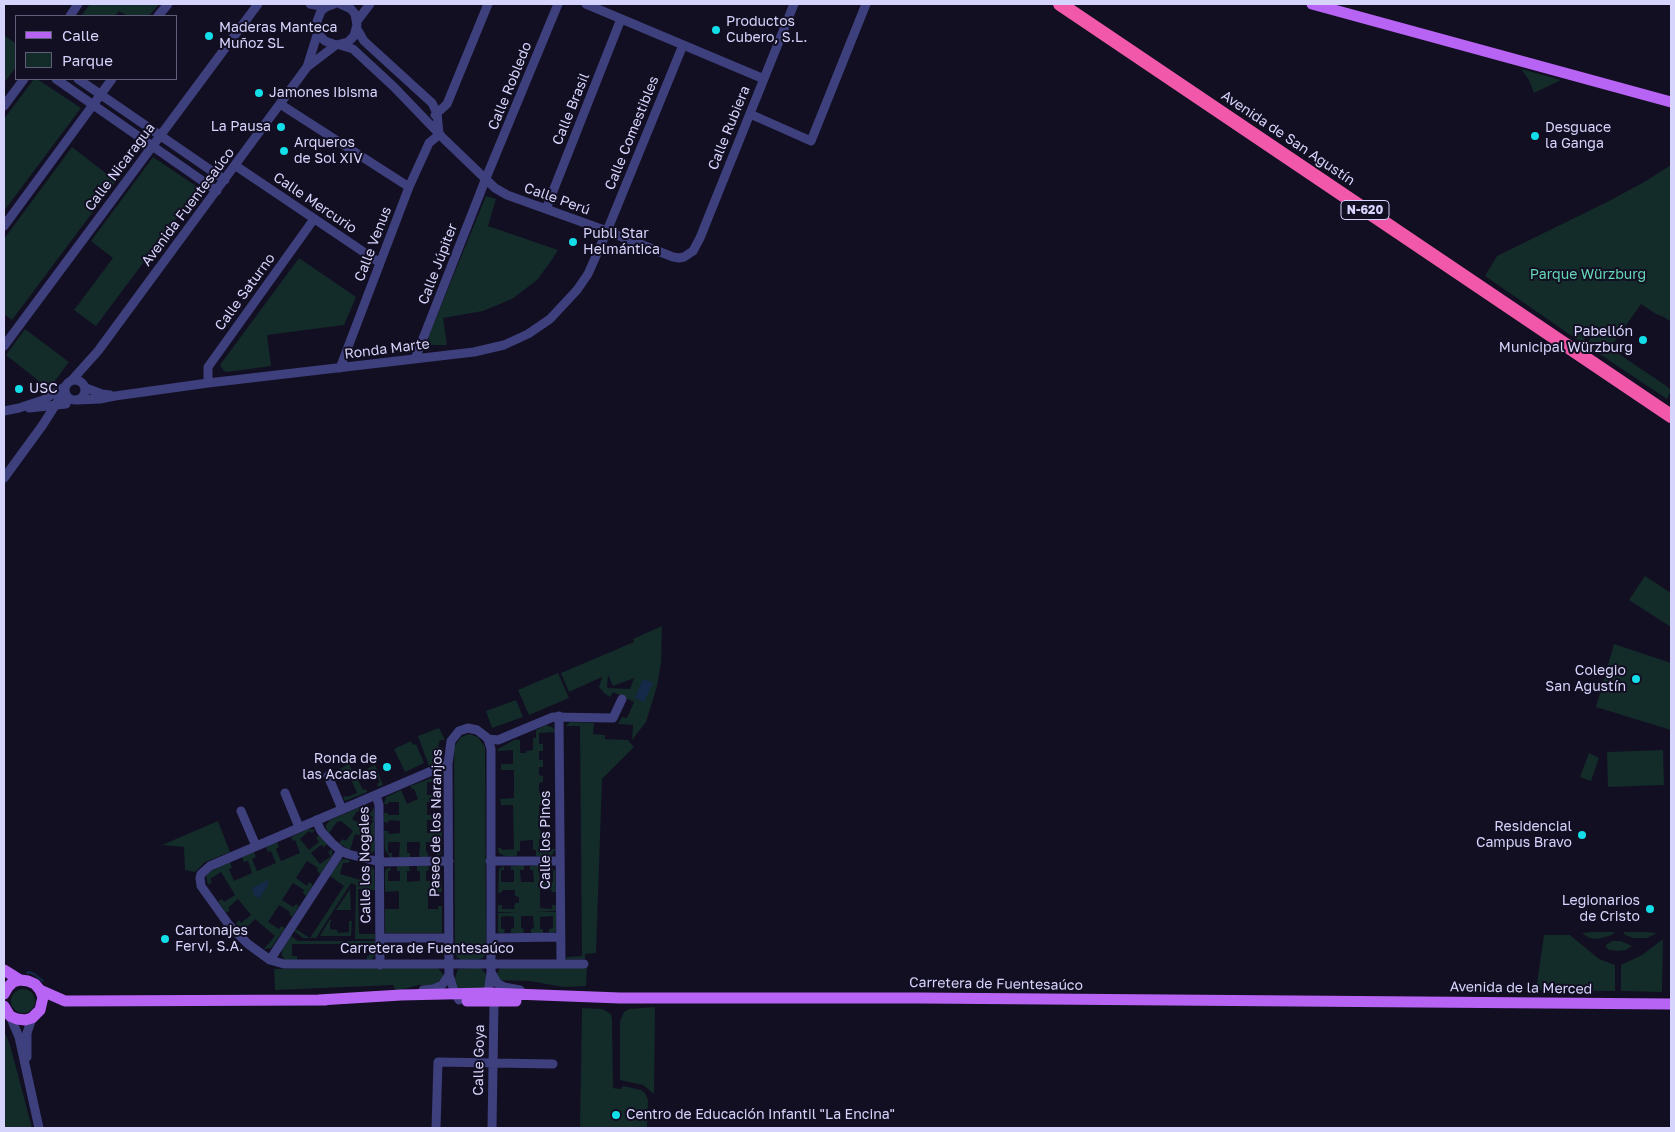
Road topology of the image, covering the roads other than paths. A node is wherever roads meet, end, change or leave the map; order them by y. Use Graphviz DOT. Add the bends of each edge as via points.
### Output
graph roads {
  1 [pos="78,4"];
  2 [pos="168,4"];
  3 [pos="258,4"];
  4 [pos="310,4"];
  5 [pos="346,4"];
  6 [pos="370,4"];
  7 [pos="488,4"];
  8 [pos="558,4"];
  9 [pos="586,4"];
  10 [pos="794,4"];
  11 [pos="866,4"];
  12 [pos="1060,4"];
  13 [pos="1312,4"];
  14 [pos="330,5"];
  15 [pos="71,15"];
  16 [pos="159,15"];
  17 [pos="318,16"];
  18 [pos="621,19"];
  19 [pos="357,25"];
  20 [pos="318,32"];
  21 [pos="338,45"];
  22 [pos="683,45"];
  23 [pos="307,67"];
  24 [pos="764,79"];
  25 [pos="23,80"];
  26 [pos="57,80"];
  27 [pos="80,80"];
  28 [pos="111,80"];
  29 [pos="101,94"];
  30 [pos="1671,102"];
  31 [pos="280,104"];
  32 [pos="93,105"];
  33 [pos="4,106"];
  34 [pos="438,113"];
  35 [pos="750,114"];
  36 [pos="426,119"];
  37 [pos="440,134"];
  38 [pos="161,136"];
  39 [pos="152,146"];
  40 [pos="236,166"];
  41 [pos="486,178"];
  42 [pos="225,180"];
  43 [pos="409,187"];
  44 [pos="217,191"];
  45 [pos="546,209"];
  46 [pos="314,219"];
  47 [pos="4,226"];
  48 [pos="607,231"];
  49 [pos="684,258"];
  50 [pos="380,263"];
  51 [pos="4,346"];
  52 [pos="415,359"];
  53 [pos="89,362"];
  54 [pos="340,368"];
  55 [pos="208,383"];
  56 [pos="68,385"];
  57 [pos="85,386"];
  58 [pos="115,396"];
  59 [pos="72,401"];
  60 [pos="56,405"];
  61 [pos="19,408"];
  62 [pos="35,408"];
  63 [pos="4,411"];
  64 [pos="1671,416"];
  65 [pos="42,426"];
  66 [pos="4,478"];
  67 [pos="622,699"];
  68 [pos="559,716"];
  69 [pos="488,739"];
  70 [pos="448,764"];
  71 [pos="328,776"];
  72 [pos="285,793"];
  73 [pos="376,795"];
  74 [pos="342,809"];
  75 [pos="241,811"];
  76 [pos="316,820"];
  77 [pos="299,827"];
  78 [pos="256,846"];
  79 [pos="341,851"];
  80 [pos="449,861"];
  81 [pos="490,861"];
  82 [pos="560,861"];
  83 [pos="380,862"];
  84 [pos="560,937"];
  85 [pos="380,938"];
  86 [pos="449,938"];
  87 [pos="491,938"];
  88 [pos="270,960"];
  89 [pos="449,964"];
  90 [pos="561,964"];
  91 [pos="584,964"];
  92 [pos="380,965"];
  93 [pos="491,968"];
  94 [pos="4,970"];
  95 [pos="449,975"];
  96 [pos="20,980"];
  97 [pos="40,990"];
  98 [pos="4,994"];
  99 [pos="537,994"];
  100 [pos="401,995"];
  101 [pos="457,997"];
  102 [pos="490,997"];
  103 [pos="620,998"];
  104 [pos="66,1000"];
  105 [pos="319,1000"];
  106 [pos="1371,1002"];
  107 [pos="1671,1004"];
  108 [pos="7,1011"];
  109 [pos="36,1014"];
  110 [pos="492,1063"];
  111 [pos="553,1064"];
  112 [pos="27,1078"];
  113 [pos="39,1128"];
  114 [pos="436,1128"];
  115 [pos="492,1128"];
  1 -- 15 [label="street"];
  2 -- 16 [label="street"];
  3 -- 38 [label="street, Calle Nicaragua"];
  4 -- 14 [label="street"];
  4 -- 17 [label="street"];
  5 -- 19 [label="street" via="355,14"];
  6 -- 19 [label="street"];
  7 -- 34 [label="street" via="447,104"];
  8 -- 41 [label="street, Calle Robledo"];
  9 -- 18 [label="street"];
  10 -- 24 [label="street, Calle Rubiera"];
  11 -- 35 [label="street" via="810,141"];
  12 -- 64 [label="highway, Avenida de San Agustín / N-620"];
  13 -- 30 [label="main road"];
  14 -- 17 [label="street"];
  17 -- 20 [label="street, Avenida Fuentesaúco"];
  18 -- 22 [label="street"];
  18 -- 45 [label="street, Calle Brasil"];
  19 -- 21 [label="street, Avenida Fuentesaúco" via="354,36"];
  19 -- 34 [label="street" via="364,41 432,103"];
  20 -- 21 [label="street, Calle Perú" via="325,42"];
  20 -- 23 [label="street, Avenida Fuentesaúco"];
  21 -- 23 [label="street, Avenida Fuentesaúco"];
  21 -- 36 [label="street, Calle Perú" via="353,49"];
  22 -- 24 [label="street"];
  22 -- 48 [label="street, Calle Comestibles"];
  23 -- 31 [label="street, Avenida Fuentesaúco"];
  24 -- 35 [label="street, Calle Rubiera"];
  25 -- 33 [label="street"];
  26 -- 32 [label="street"];
  27 -- 29 [label="street"];
  28 -- 29 [label="street"];
  29 -- 32 [label="street"];
  29 -- 38 [label="street"];
  31 -- 40 [label="street, Avenida Fuentesaúco"];
  31 -- 43 [label="street"];
  32 -- 39 [label="street"];
  32 -- 47 [label="street"];
  34 -- 36 [label="street"];
  34 -- 37 [label="street"];
  35 -- 49 [label="street, Calle Rubiera" via="700,238 693,251"];
  36 -- 37 [label="street, Calle Perú"];
  37 -- 41 [label="street, Calle Perú"];
  37 -- 43 [label="street, Calle Venus" via="429,143"];
  38 -- 39 [label="street, Calle Nicaragua"];
  38 -- 42 [label="street"];
  39 -- 44 [label="street"];
  39 -- 51 [label="street, Calle Nicaragua"];
  40 -- 42 [label="street, Avenida Fuentesaúco"];
  40 -- 46 [label="street, Calle Mercurio"];
  41 -- 45 [label="street, Calle Perú" via="507,195"];
  41 -- 52 [label="street, Calle Júpiter"];
  42 -- 44 [label="street, Avenida Fuentesaúco"];
  43 -- 50 [label="street, Calle Venus"];
  44 -- 53 [label="street, Avenida Fuentesaúco"];
  45 -- 48 [label="street, Calle Perú"];
  46 -- 50 [label="street, Calle Mercurio"];
  46 -- 55 [label="street, Calle Saturno" via="208,367"];
  48 -- 49 [label="street, Calle Perú" via="673,257"];
  48 -- 52 [label="street, Ronda Marte" via="578,290 550,319 528,334 491,349"];
  50 -- 54 [label="street, Calle Venus"];
  52 -- 54 [label="street, Ronda Marte"];
  53 -- 56 [label="street, Avenida Fuentesaúco"];
  53 -- 57 [label="street, Avenida Fuentesaúco"];
  54 -- 55 [label="street, Ronda Marte"];
  55 -- 58 [label="street, Ronda Marte"];
  56 -- 57 [label="street" via="76,380"];
  56 -- 59 [label="street" via="67,396"];
  56 -- 60 [label="street, Avenida Fuentesaúco"];
  56 -- 61 [label="street, Ronda Marte" via="47,398"];
  57 -- 58 [label="street, Ronda Marte"];
  57 -- 59 [label="street" via="85,394"];
  58 -- 59 [label="street, Ronda Marte"];
  59 -- 60 [label="street, Ronda Marte"];
  59 -- 65 [label="street, Avenida Fuentesaúco"];
  60 -- 62 [label="street, Ronda Marte"];
  60 -- 65 [label="street, Avenida Fuentesaúco"];
  61 -- 62 [label="street, Ronda Marte"];
  61 -- 63 [label="street, Ronda Marte"];
  62 -- 65 [label="street" via="43,418"];
  65 -- 66 [label="street, Avenida Fuentesaúco"];
  67 -- 68 [label="street" via="613,718"];
  68 -- 69 [label="street" via="547,718 498,740"];
  68 -- 82 [label="street, Calle los Pinos"];
  69 -- 70 [label="street, Paseo de los Naranjos" via="477,730 468,728 459,732 451,741"];
  69 -- 81 [label="street" via="491,749"];
  70 -- 73 [label="street"];
  70 -- 80 [label="street, Paseo de los Naranjos"];
  71 -- 74 [label="street"];
  72 -- 77 [label="street"];
  73 -- 74 [label="street"];
  73 -- 83 [label="street, Calle los Nogales"];
  74 -- 76 [label="street"];
  75 -- 78 [label="street"];
  76 -- 77 [label="street"];
  76 -- 79 [label="street" via="321,831"];
  77 -- 78 [label="street"];
  78 -- 88 [label="street" via="210,866 200,878 229,925"];
  79 -- 83 [label="street"];
  79 -- 88 [label="street"];
  80 -- 83 [label="street"];
  80 -- 86 [label="street, Paseo de los Naranjos"];
  81 -- 82 [label="street"];
  81 -- 87 [label="street"];
  82 -- 84 [label="street, Calle los Pinos"];
  83 -- 85 [label="street, Calle los Nogales"];
  84 -- 87 [label="street"];
  84 -- 90 [label="street, Calle los Pinos"];
  85 -- 86 [label="street"];
  85 -- 92 [label="street, Calle los Nogales"];
  86 -- 89 [label="street, Paseo de los Naranjos"];
  87 -- 93 [label="street"];
  88 -- 92 [label="street, Carretera de Fuentesaúco" via="294,965"];
  89 -- 92 [label="street, Carretera de Fuentesaúco"];
  89 -- 93 [label="street, Carretera de Fuentesaúco"];
  89 -- 95 [label="street, Paseo de los Naranjos"];
  90 -- 91 [label="street, Carretera de Fuentesaúco"];
  90 -- 93 [label="street, Carretera de Fuentesaúco"];
  93 -- 99 [label="street" via="497,983 504,987"];
  93 -- 102 [label="street"];
  94 -- 96 [label="main road"];
  95 -- 100 [label="street" via="433,989"];
  95 -- 101 [label="street, Paseo de los Naranjos"];
  96 -- 97 [label="main road" via="32,982"];
  96 -- 98 [label="main road" via="13,982"];
  97 -- 104 [label="main road"];
  97 -- 109 [label="main road" via="43,1004"];
  99 -- 102 [label="main road, Carretera de Fuentesaúco"];
  99 -- 103 [label="main road, Carretera de Fuentesaúco"];
  100 -- 101 [label="main road"];
  100 -- 105 [label="main road"];
  101 -- 102 [label="main road"];
  101 -- 105 [label="main road" via="426,1001"];
  102 -- 103 [label="main road, Carretera de Fuentesaúco"];
  102 -- 110 [label="street, Calle Goya" via="494,1004"];
  103 -- 106 [label="main road, Carretera de Fuentesaúco"];
  104 -- 105 [label="main road"];
  104 -- 109 [label="main road"];
  106 -- 107 [label="main road, Avenida de la Merced"];
  108 -- 109 [label="main road" via="17,1020"];
  108 -- 112 [label="street" via="19,1037"];
  109 -- 112 [label="street" via="27,1033"];
  110 -- 111 [label="street"];
  110 -- 114 [label="street" via="438,1062"];
  110 -- 115 [label="street, Calle Goya"];
  112 -- 113 [label="street"];
}
